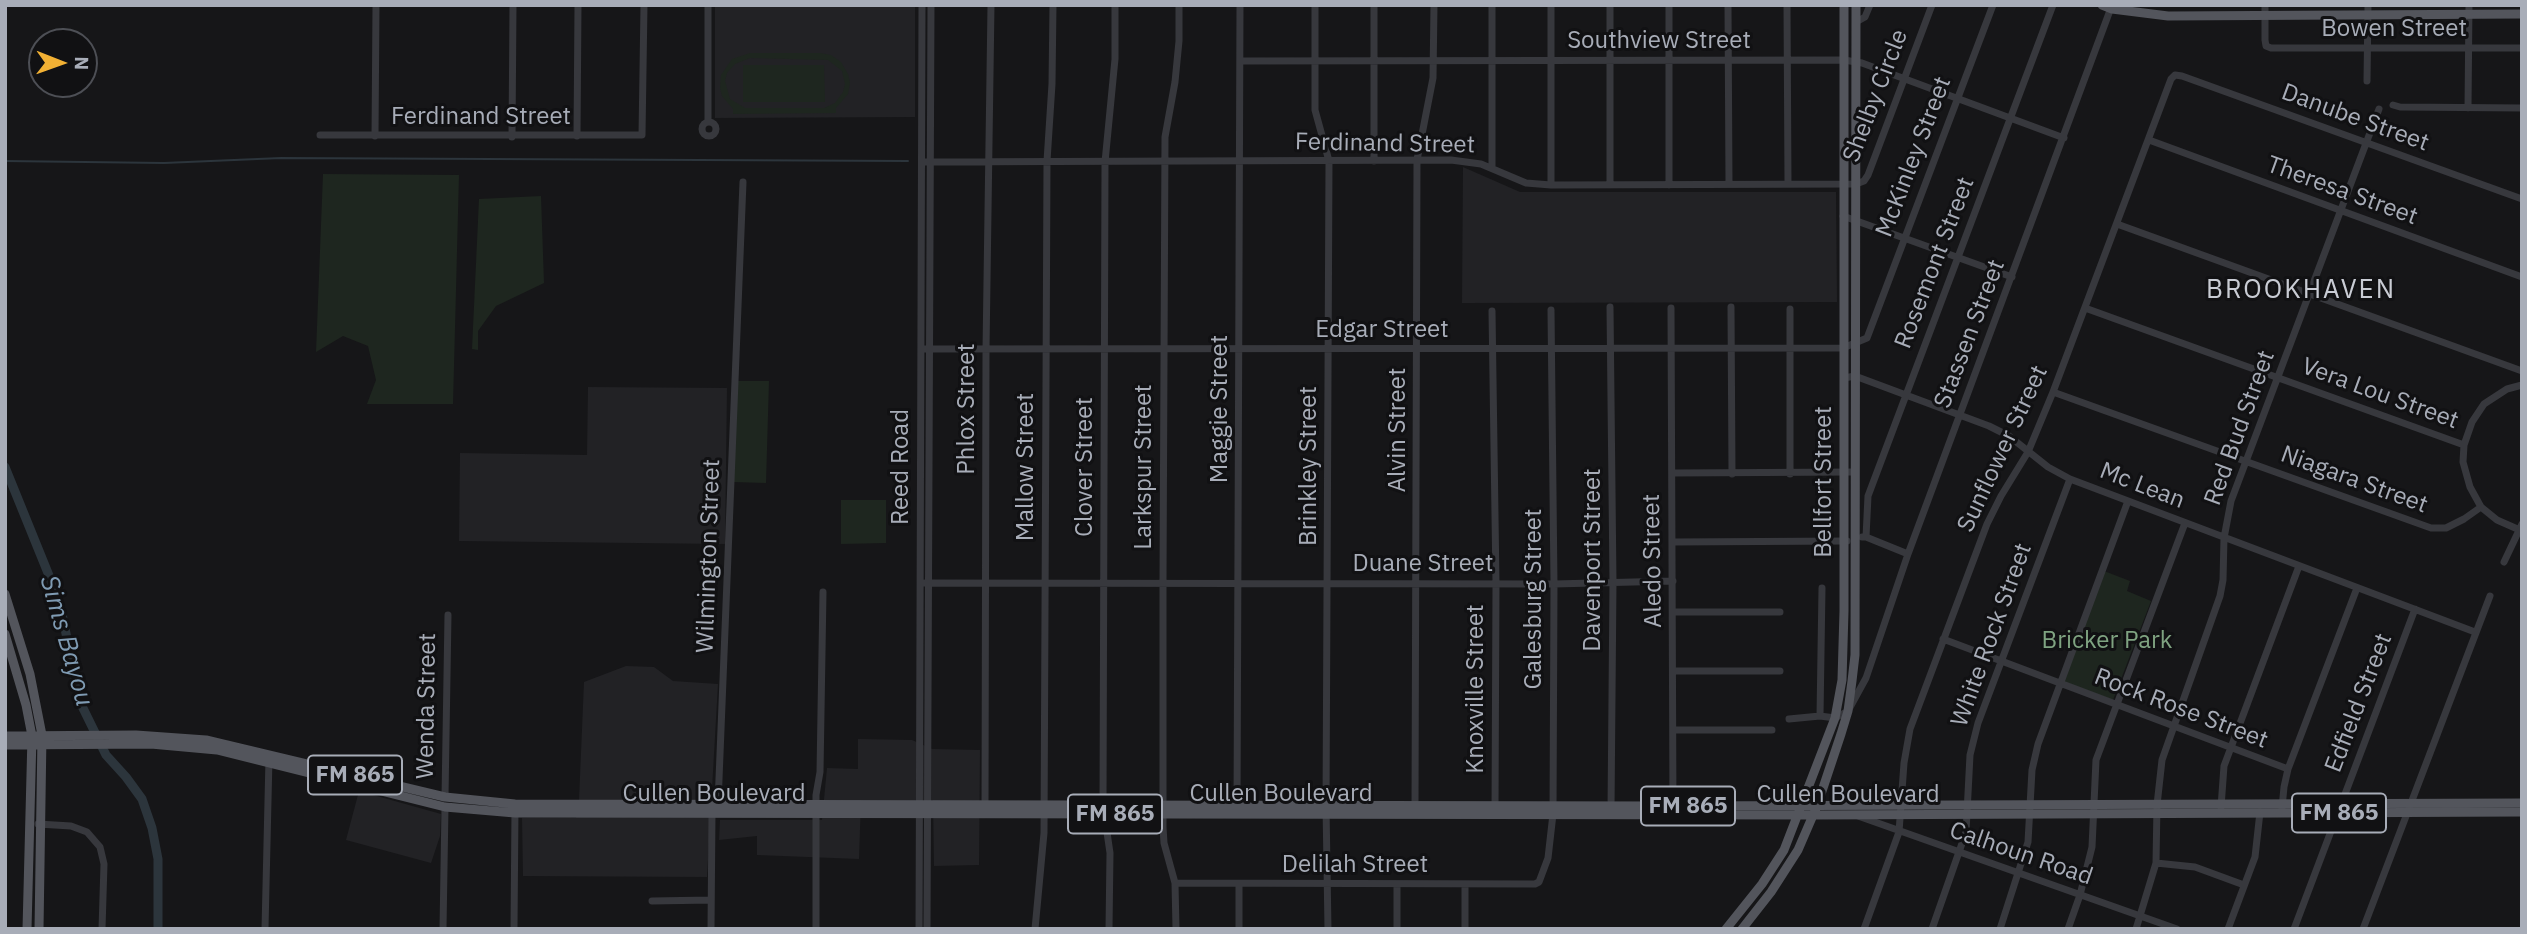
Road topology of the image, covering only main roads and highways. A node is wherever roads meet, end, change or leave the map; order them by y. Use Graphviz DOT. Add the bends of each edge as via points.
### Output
graph roads {
  1 [pos="1844,5"];
  2 [pos="1856,5"];
  3 [pos="2102,5"];
  4 [pos="2112,7"];
  5 [pos="2368,9"];
  6 [pos="2265,10"];
  7 [pos="2469,10"];
  8 [pos="2522,14"];
  9 [pos="1844,123"];
  10 [pos="1856,123"];
  11 [pos="1855,285"];
  12 [pos="1843,286"];
  13 [pos="5,594"];
  14 [pos="1844,611"];
  15 [pos="1854,611"];
  16 [pos="5,634"];
  17 [pos="23,649"];
  18 [pos="12,653"];
  19 [pos="5,736"];
  20 [pos="32,740"];
  21 [pos="42,740"];
  22 [pos="5,745"];
  23 [pos="322,771"];
  24 [pos="401,787"];
  25 [pos="371,788"];
  26 [pos="445,802"];
  27 [pos="2522,803"];
  28 [pos="640,809"];
  29 [pos="816,809"];
  30 [pos="2407,809"];
  31 [pos="1801,810"];
  32 [pos="1815,810"];
  33 [pos="1902,810"];
  34 [pos="2522,812"];
  35 [pos="1762,884"];
  36 [pos="1771,892"];
  37 [pos="28,903"];
  38 [pos="40,904"];
  39 [pos="1743,928"];
  40 [pos="27,929"];
  41 [pos="39,929"];
  42 [pos="1727,929"];
  1 -- 9 [label="main road, Bellfort Street"];
  2 -- 10 [label="main road, Bellfort Street"];
  3 -- 4 [label="main road"];
  4 -- 6 [label="main road" via="2168,16"];
  5 -- 6 [label="main road"];
  5 -- 7 [label="main road"];
  7 -- 8 [label="main road"];
  9 -- 10 [label="main road"];
  9 -- 12 [label="main road, Bellfort Street"];
  10 -- 11 [label="main road, Bellfort Street"];
  11 -- 12 [label="main road"];
  11 -- 15 [label="main road, Bellfort Street"];
  12 -- 14 [label="main road, Bellfort Street"];
  13 -- 17 [label="main road"];
  14 -- 15 [label="main road"];
  14 -- 31 [label="main road, Bellfort Street" via="1842,680 1835,718"];
  15 -- 32 [label="main road, Bellfort Street" via="1848,711"];
  16 -- 18 [label="main road"];
  17 -- 18 [label="main road"];
  17 -- 21 [label="main road"];
  18 -- 20 [label="main road"];
  19 -- 20 [label="main road, Cullen Boulevard / FM 865"];
  20 -- 21 [label="main road, Cullen Boulevard / FM 865"];
  20 -- 22 [label="main road, Cullen Boulevard / FM 865"];
  20 -- 37 [label="main road"];
  21 -- 23 [label="main road, Cullen Boulevard / FM 865" via="206,740"];
  21 -- 38 [label="main road"];
  23 -- 24 [label="main road, Cullen Boulevard / FM 865"];
  23 -- 25 [label="main road, Cullen Boulevard / FM 865"];
  24 -- 25 [label="main road"];
  24 -- 26 [label="main road, Cullen Boulevard / FM 865"];
  25 -- 26 [label="main road, Cullen Boulevard / FM 865"];
  26 -- 28 [label="main road, Cullen Boulevard / FM 865" via="515,809"];
  27 -- 30 [label="main road, Cullen Boulevard / FM 865"];
  28 -- 29 [label="main road, Cullen Boulevard / FM 865" via="712,813"];
  28 -- 29 [label="main road, Cullen Boulevard / FM 865" via="718,804"];
  29 -- 31 [label="main road, Cullen Boulevard / FM 865"];
  30 -- 33 [label="main road, Cullen Boulevard / FM 865"];
  30 -- 34 [label="main road, Cullen Boulevard / FM 865"];
  31 -- 32 [label="main road, Cullen Boulevard / FM 865"];
  31 -- 35 [label="main road, Bellfort Street" via="1784,850"];
  32 -- 33 [label="main road, Cullen Boulevard / FM 865"];
  32 -- 33 [label="main road, Cullen Boulevard / FM 865" via="1853,814"];
  32 -- 36 [label="main road, Bellfort Street" via="1798,850"];
  35 -- 36 [label="main road"];
  35 -- 42 [label="main road, Bellfort Street"];
  36 -- 39 [label="main road, Bellfort Street"];
  37 -- 38 [label="main road"];
  37 -- 40 [label="main road"];
  38 -- 41 [label="main road"];
}
